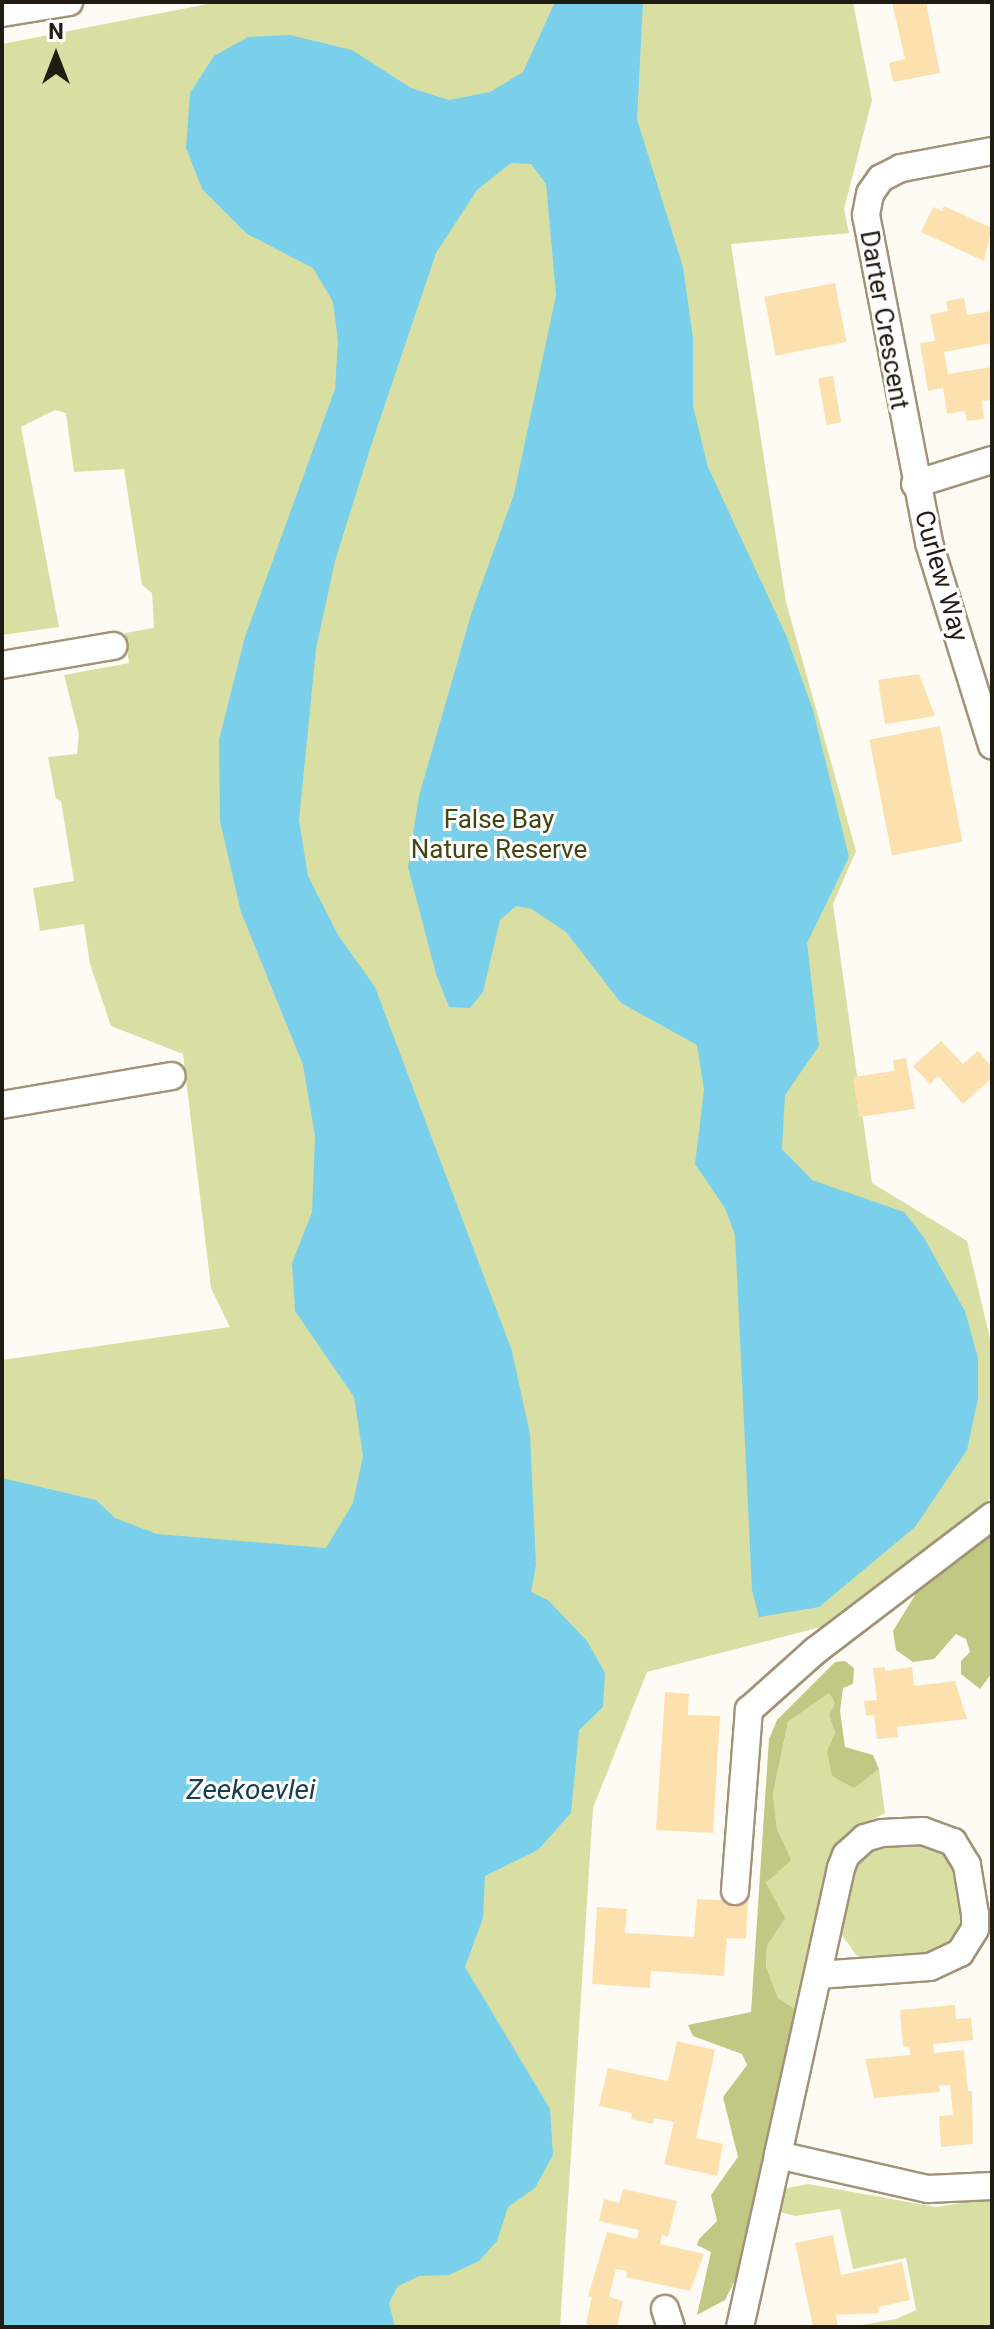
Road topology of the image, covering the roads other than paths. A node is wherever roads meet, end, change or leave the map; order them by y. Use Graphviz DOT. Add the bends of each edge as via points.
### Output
graph roads {
  1 [pos="69,2"];
  2 [pos="2,13"];
  3 [pos="992,151"];
  4 [pos="992,460"];
  5 [pos="915,484"];
  6 [pos="113,646"];
  7 [pos="2,665"];
  8 [pos="992,745"];
  9 [pos="172,1076"];
  10 [pos="2,1105"];
  11 [pos="992,1516"];
  12 [pos="735,1891"];
  13 [pos="818,1975"];
  14 [pos="778,2155"];
  15 [pos="992,2186"];
  16 [pos="740,2327"];
  1 -- 2 [label="street"];
  3 -- 5 [label="street, Darter Crescent" via="901,168 881,178 870,194 866,215"];
  4 -- 5 [label="street, Curlew Way"];
  5 -- 8 [label="street, Curlew Way"];
  6 -- 7 [label="street"];
  9 -- 10 [label="street"];
  11 -- 12 [label="street" via="815,1651 749,1710"];
  13 -- 13 [label="street" via="930,1967 960,1953 975,1929 975,1914 967,1865 953,1842 923,1831 882,1833 854,1847 841,1868"];
  13 -- 14 [label="street"];
  14 -- 15 [label="street" via="928,2189"];
  14 -- 16 [label="street"];
}
